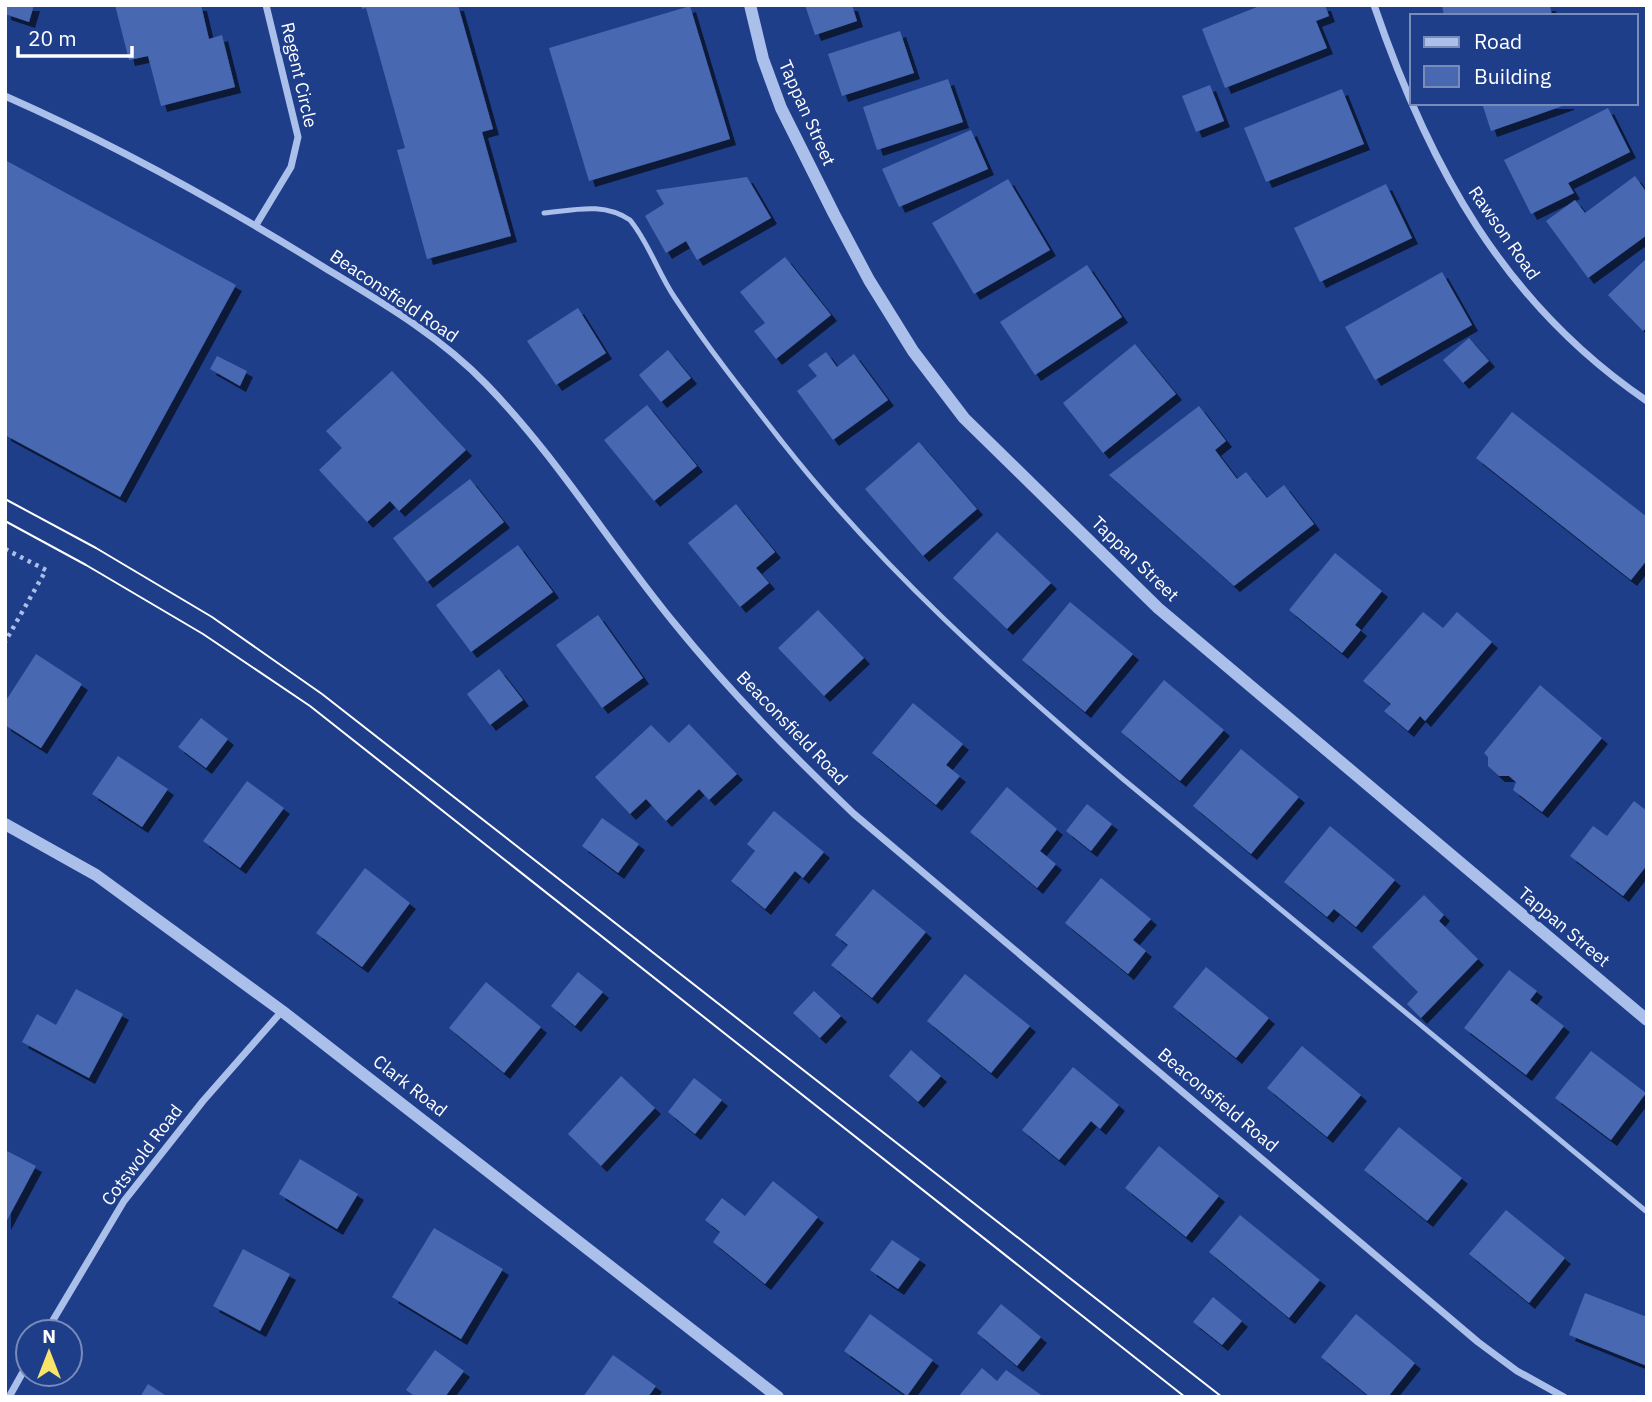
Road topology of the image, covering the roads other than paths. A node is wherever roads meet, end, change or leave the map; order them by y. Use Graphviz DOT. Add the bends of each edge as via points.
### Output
graph roads {
  1 [pos="266,5"];
  2 [pos="750,5"];
  3 [pos="1374,5"];
  4 [pos="5,96"];
  5 [pos="1410,99"];
  6 [pos="1413,105"];
  7 [pos="544,213"];
  8 [pos="256,225"];
  9 [pos="1647,401"];
  10 [pos="5,824"];
  11 [pos="282,1011"];
  12 [pos="1647,1020"];
  13 [pos="1647,1212"];
  14 [pos="54,1318"];
  15 [pos="778,1397"];
  16 [pos="1564,1397"];
  1 -- 8 [label="street, Regent Circle" via="298,137 291,167"];
  2 -- 12 [label="street, Tappan Street" via="781,108 834,214 913,351 964,418 1158,608"];
  3 -- 5 [label="street, Rawson Road"];
  4 -- 8 [label="street, Beaconsfield Road"];
  6 -- 9 [label="street, Rawson Road" via="1448,181 1503,266 1562,332"];
  7 -- 13 [label="lane" via="604,209 630,220 676,300 782,441 837,508 922,598 1123,779"];
  8 -- 16 [label="street, Beaconsfield Road" via="415,325 486,384 552,462 691,644 780,743 854,814 1478,1342"];
  10 -- 11 [label="street, Clark Road" via="96,875"];
  11 -- 14 [label="street, Cotswold Road" via="124,1201"];
  11 -- 15 [label="street, Clark Road"];
}
